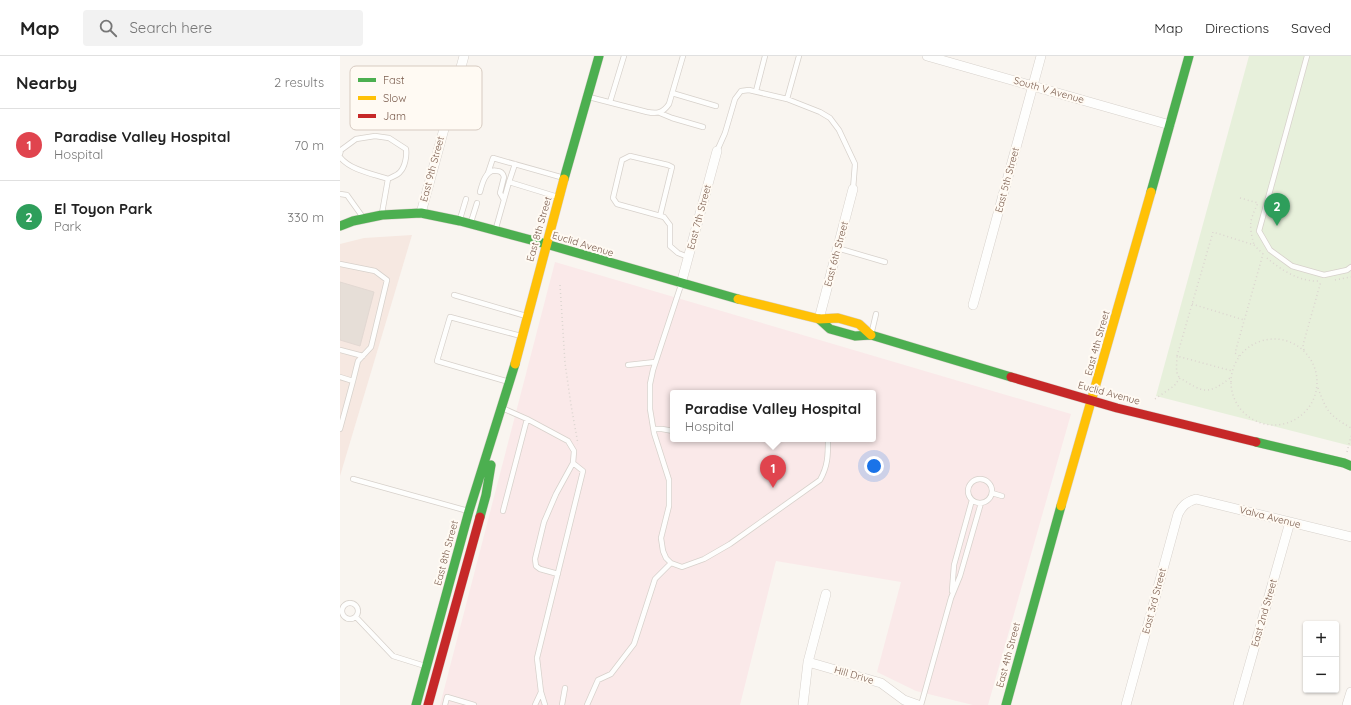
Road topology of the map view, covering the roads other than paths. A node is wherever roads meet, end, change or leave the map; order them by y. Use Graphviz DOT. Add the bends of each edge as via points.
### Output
graph roads {
  1 [pos="464,56"];
  2 [pos="599,56"];
  3 [pos="624,56"];
  4 [pos="683,56"];
  5 [pos="765,56"];
  6 [pos="799,56"];
  7 [pos="927,56"];
  8 [pos="1041,56"];
  9 [pos="1189,56"];
  10 [pos="1307,56"];
  11 [pos="461,66"];
  12 [pos="1033,85"];
  13 [pos="756,91"];
  14 [pos="672,94"];
  15 [pos="588,96"];
  16 [pos="787,99"];
  17 [pos="610,102"];
  18 [pos="716,106"];
  19 [pos="660,113"];
  20 [pos="1170,125"];
  21 [pos="703,127"];
  22 [pos="443,130"];
  23 [pos="717,151"];
  24 [pos="340,154"];
  25 [pos="340,157"];
  26 [pos="515,164"];
  27 [pos="488,173"];
  28 [pos="564,178"];
  29 [pos="388,179"];
  30 [pos="510,182"];
  31 [pos="853,189"];
  32 [pos="480,192"];
  33 [pos="340,194"];
  34 [pos="559,197"];
  35 [pos="466,199"];
  36 [pos="504,200"];
  37 [pos="477,203"];
  38 [pos="420,213"];
  39 [pos="382,215"];
  40 [pos="660,216"];
  41 [pos="364,219"];
  42 [pos="460,221"];
  43 [pos="470,223"];
  44 [pos="340,226"];
  45 [pos="495,230"];
  46 [pos="546,244"];
  47 [pos="838,248"];
  48 [pos="688,258"];
  49 [pos="885,262"];
  50 [pos="340,264"];
  51 [pos="1351,266"];
  52 [pos="681,284"];
  53 [pos="454,296"];
  54 [pos="973,305"];
  55 [pos="876,314"];
  56 [pos="526,316"];
  57 [pos="819,318"];
  58 [pos="871,335"];
  59 [pos="521,336"];
  60 [pos="340,350"];
  61 [pos="363,356"];
  62 [pos="655,362"];
  63 [pos="628,364"];
  64 [pos="340,377"];
  65 [pos="353,381"];
  66 [pos="510,382"];
  67 [pos="1090,400"];
  68 [pos="340,406"];
  69 [pos="346,408"];
  70 [pos="502,408"];
  71 [pos="527,419"];
  72 [pos="340,429"];
  73 [pos="654,429"];
  74 [pos="670,431"];
  75 [pos="828,442"];
  76 [pos="573,463"];
  77 [pos="1349,464"];
  78 [pos="353,479"];
  79 [pos="992,493"];
  80 [pos="1002,496"];
  81 [pos="972,500"];
  82 [pos="1189,501"];
  83 [pos="981,503"];
  84 [pos="469,511"];
  85 [pos="503,511"];
  86 [pos="1290,522"];
  87 [pos="1351,537"];
  88 [pos="671,563"];
  89 [pos="558,574"];
  90 [pos="826,594"];
  91 [pos="951,598"];
  92 [pos="356,617"];
  93 [pos="808,662"];
  94 [pos="426,667"];
  95 [pos="565,688"];
  96 [pos="541,692"];
  97 [pos="1351,692"];
  98 [pos="416,705"];
  99 [pos="428,705"];
  100 [pos="445,705"];
  101 [pos="474,705"];
  102 [pos="536,705"];
  103 [pos="544,705"];
  104 [pos="562,705"];
  105 [pos="587,705"];
  106 [pos="803,705"];
  107 [pos="920,705"];
  108 [pos="1006,705"];
  109 [pos="1126,705"];
  110 [pos="1238,705"];
  111 [pos="1347,705"];
  1 -- 11 [label="street, East 9th Street"];
  2 -- 15 [label="main road, East 8th Street"];
  3 -- 17 [label="lane"];
  4 -- 14 [label="lane"];
  5 -- 13 [label="lane"];
  6 -- 16 [label="lane"];
  7 -- 12 [label="street, South V Avenue"];
  8 -- 12 [label="street, East 5th Street"];
  9 -- 20 [label="main road, East 4th Street"];
  10 -- 51 [label="lane" via="1259,231 1270,250 1292,266 1324,275 1347,270"];
  12 -- 20 [label="street, South V Avenue"];
  12 -- 54 [label="street, East 5th Street"];
  13 -- 16 [label="lane"];
  13 -- 23 [label="lane" via="742,91 735,99"];
  14 -- 18 [label="lane"];
  14 -- 19 [label="lane" via="669,104"];
  15 -- 17 [label="lane"];
  15 -- 28 [label="main road, East 8th Street"];
  16 -- 31 [label="lane" via="820,112 830,118 839,130 855,164"];
  17 -- 19 [label="lane"];
  19 -- 21 [label="lane"];
  20 -- 67 [label="main road, East 4th Street"];
  22 -- 38 [label="street, East 9th Street"];
  23 -- 48 [label="street, East 7th Street"];
  24 -- 29 [label="lane" via="341,150 356,139 375,136 389,138 406,149 407,154 400,172"];
  25 -- 29 [label="lane" via="353,167"];
  26 -- 27 [label="lane" via="493,158"];
  26 -- 28 [label="lane"];
  26 -- 30 [label="lane"];
  27 -- 32 [label="lane"];
  27 -- 36 [label="lane" via="493,170 503,173 500,193"];
  28 -- 34 [label="main road, East 8th Street"];
  29 -- 39 [label="lane"];
  30 -- 34 [label="lane"];
  30 -- 36 [label="lane"];
  31 -- 47 [label="street, East 6th Street"];
  33 -- 41 [label="lane" via="347,195"];
  34 -- 46 [label="main road, East 8th Street"];
  35 -- 42 [label="lane"];
  36 -- 45 [label="lane"];
  37 -- 43 [label="lane"];
  38 -- 39 [label="main road, Euclid Avenue"];
  38 -- 42 [label="main road, Euclid Avenue"];
  39 -- 41 [label="main road, Euclid Avenue"];
  40 -- 40 [label="lane" via="614,201 622,160 626,157 672,167"];
  40 -- 48 [label="lane" via="670,225 670,246"];
  41 -- 44 [label="main road, Euclid Avenue"];
  42 -- 43 [label="main road, Euclid Avenue"];
  43 -- 45 [label="main road, Euclid Avenue"];
  45 -- 46 [label="main road, Euclid Avenue"];
  46 -- 52 [label="main road, Euclid Avenue"];
  46 -- 56 [label="main road, East 8th Street"];
  47 -- 49 [label="lane"];
  47 -- 57 [label="street, East 6th Street"];
  48 -- 52 [label="street, East 7th Street"];
  50 -- 61 [label="lane" via="375,271 387,280 371,347"];
  52 -- 57 [label="main road, Euclid Avenue"];
  52 -- 62 [label="lane"];
  53 -- 56 [label="lane"];
  55 -- 58 [label="lane"];
  56 -- 59 [label="main road, East 8th Street"];
  57 -- 58 [label="main road, Euclid Avenue" via="830,329 855,336"];
  58 -- 67 [label="main road, Euclid Avenue"];
  59 -- 66 [label="main road, East 8th Street"];
  59 -- 66 [label="lane" via="450,317 437,361"];
  60 -- 61 [label="lane"];
  61 -- 65 [label="lane" via="358,361"];
  62 -- 63 [label="lane"];
  62 -- 73 [label="lane" via="650,384 650,409"];
  64 -- 65 [label="lane"];
  65 -- 69 [label="lane"];
  66 -- 70 [label="main road, East 8th Street"];
  67 -- 77 [label="main road, Euclid Avenue"];
  67 -- 108 [label="main road, East 4th Street"];
  68 -- 69 [label="lane"];
  69 -- 72 [label="lane"];
  70 -- 71 [label="lane"];
  70 -- 84 [label="main road, East 8th Street"];
  70 -- 99 [label="main road, East 8th Street" via="486,496"];
  71 -- 76 [label="lane" via="568,441 574,451"];
  71 -- 85 [label="lane"];
  73 -- 74 [label="lane"];
  73 -- 88 [label="lane" via="669,480 669,506 662,538 663,551"];
  75 -- 88 [label="lane" via="828,460 820,480 730,544 704,559 682,567"];
  76 -- 89 [label="lane" via="583,471"];
  76 -- 89 [label="lane" via="544,522 535,559 536,566 540,569"];
  78 -- 84 [label="lane"];
  79 -- 80 [label="lane"];
  79 -- 81 [label="lane" via="992,487 987,480 975,480 968,490"];
  79 -- 83 [label="lane" via="989,499"];
  81 -- 83 [label="lane"];
  81 -- 91 [label="lane" via="954,565"];
  82 -- 86 [label="street, Valva Avenue" via="1196,499"];
  82 -- 109 [label="street, East 3rd Street" via="1182,506 1178,514"];
  83 -- 91 [label="lane"];
  84 -- 94 [label="main road, East 8th Street"];
  86 -- 87 [label="street, Valva Avenue"];
  86 -- 110 [label="street, East 2nd Street"];
  88 -- 105 [label="lane" via="655,579 634,644 611,674 598,680"];
  89 -- 96 [label="lane" via="537,658"];
  90 -- 93 [label="street"];
  91 -- 107 [label="lane"];
  92 -- 94 [label="lane" via="393,656"];
  93 -- 106 [label="street"];
  93 -- 107 [label="street, Hill Drive" via="881,682 904,700"];
  94 -- 98 [label="main road, East 8th Street"];
  95 -- 104 [label="lane"];
  96 -- 102 [label="lane"];
  96 -- 103 [label="lane"];
  97 -- 111 [label="street"];
  100 -- 101 [label="lane" via="447,697"];
}
